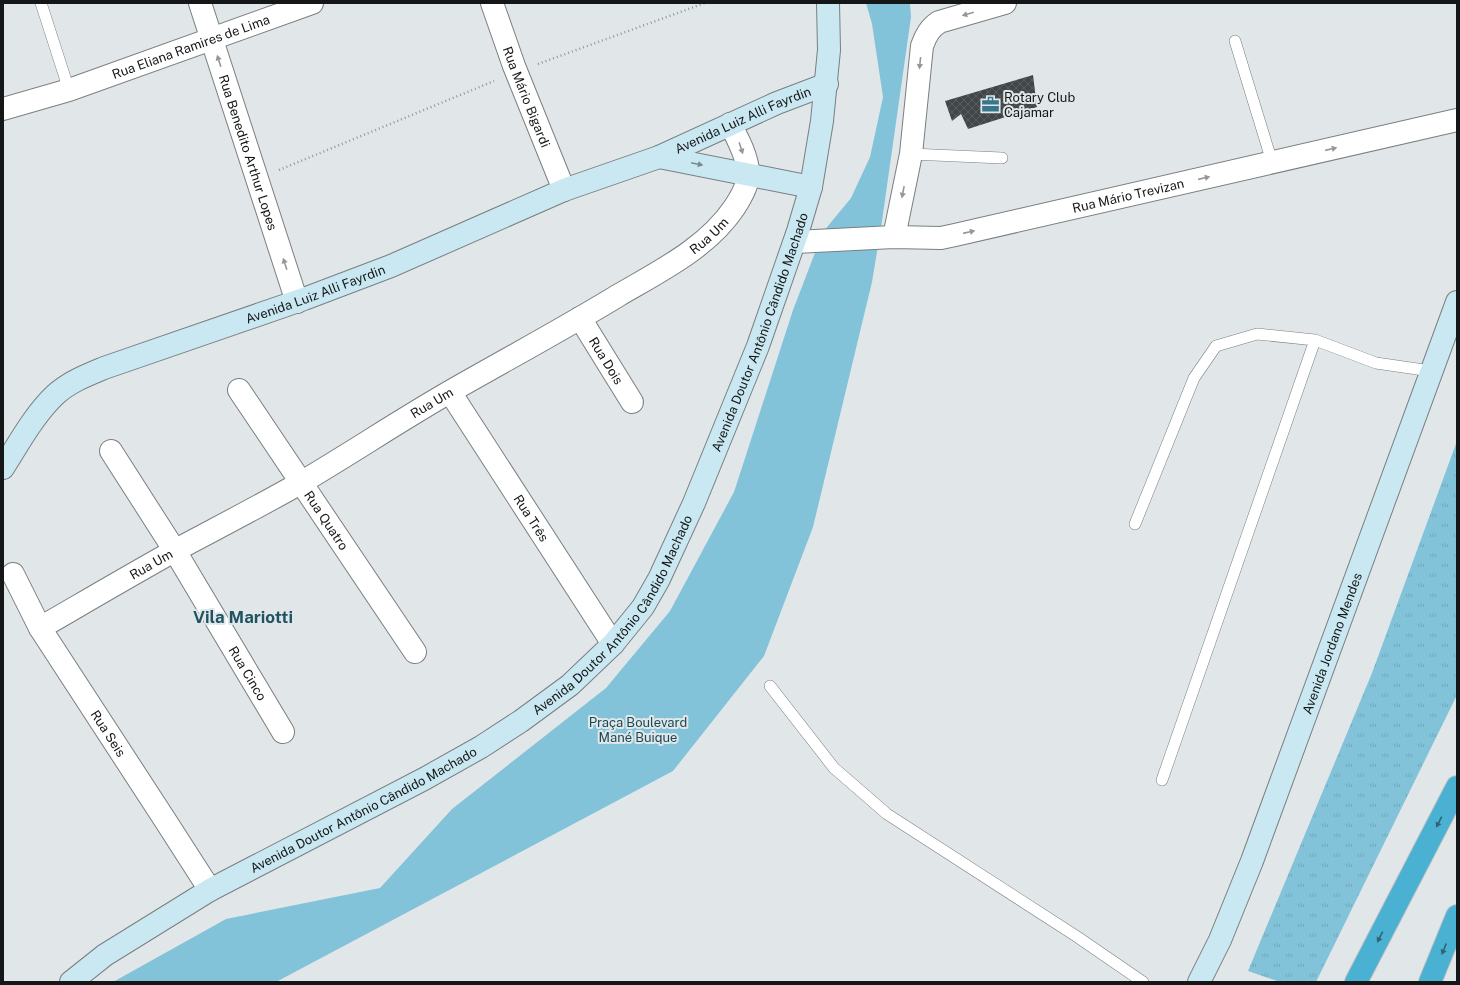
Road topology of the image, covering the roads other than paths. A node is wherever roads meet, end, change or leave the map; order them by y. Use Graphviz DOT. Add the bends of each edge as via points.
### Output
graph roads {
  1 [pos="41,3"];
  2 [pos="200,3"];
  3 [pos="312,3"];
  4 [pos="492,3"];
  5 [pos="828,3"];
  6 [pos="1006,3"];
  7 [pos="212,38"];
  8 [pos="1235,41"];
  9 [pos="827,84"];
  10 [pos="69,90"];
  11 [pos="3,110"];
  12 [pos="1457,120"];
  13 [pos="730,124"];
  14 [pos="911,154"];
  15 [pos="659,156"];
  16 [pos="1002,158"];
  17 [pos="1272,162"];
  18 [pos="748,175"];
  19 [pos="811,187"];
  20 [pos="564,190"];
  21 [pos="894,237"];
  22 [pos="795,242"];
  23 [pos="297,302"];
  24 [pos="1457,302"];
  25 [pos="580,318"];
  26 [pos="1315,340"];
  27 [pos="1431,371"];
  28 [pos="239,390"];
  29 [pos="450,392"];
  30 [pos="632,402"];
  31 [pos="111,451"];
  32 [pos="3,468"];
  33 [pos="301,483"];
  34 [pos="1135,524"];
  35 [pos="175,551"];
  36 [pos="14,574"];
  37 [pos="40,628"];
  38 [pos="613,644"];
  39 [pos="415,652"];
  40 [pos="770,686"];
  41 [pos="283,732"];
  42 [pos="1162,780"];
  43 [pos="1457,787"];
  44 [pos="210,890"];
  45 [pos="1457,916"];
  46 [pos="71,982"];
  47 [pos="1143,982"];
  48 [pos="1199,982"];
  49 [pos="1356,982"];
  50 [pos="1430,982"];
  1 -- 10 [label="lane"];
  2 -- 7 [label="street, Rua Benedito Arthur Lopes"];
  3 -- 7 [label="street, Rua Eliana Ramires de Lima"];
  4 -- 20 [label="street, Rua Mário Bigardi"];
  5 -- 9 [label="street, Avenida Doutor Antônio Cândido Machado"];
  6 -- 14 [label="street, one-way" via="940,22 928,32 922,46"];
  7 -- 10 [label="street, Rua Eliana Ramires de Lima"];
  23 -- 7 [label="street, Rua Benedito Arthur Lopes, one-way"];
  8 -- 17 [label="lane"];
  9 -- 13 [label="street, Avenida Luiz Alli Fayrdin"];
  9 -- 19 [label="street, Avenida Doutor Antônio Cândido Machado"];
  10 -- 11 [label="street, Rua Eliana Ramires de Lima"];
  17 -- 12 [label="street, Rua Mário Trevizan, one-way"];
  13 -- 15 [label="street, Avenida Luiz Alli Fayrdin"];
  13 -- 18 [label="street, one-way" via="740,142"];
  14 -- 16 [label="lane"];
  14 -- 21 [label="street, one-way"];
  15 -- 18 [label="street, Avenida Luiz Alli Fayrdin, one-way"];
  15 -- 20 [label="street, Avenida Luiz Alli Fayrdin"];
  21 -- 17 [label="street, Rua Mário Trevizan, one-way" via="941,238"];
  18 -- 19 [label="street, Avenida Luiz Alli Fayrdin"];
  18 -- 25 [label="street, Rua Um" via="733,210 719,227 697,246"];
  19 -- 22 [label="street, Avenida Doutor Antônio Cândido Machado"];
  20 -- 23 [label="street, Avenida Luiz Alli Fayrdin" via="391,266"];
  21 -- 22 [label="street, Rua Mário Trevizan"];
  22 -- 38 [label="street, Avenida Doutor Antônio Cândido Machado" via="758,346 694,503 659,579 643,607"];
  23 -- 32 [label="street, Avenida Luiz Alli Fayrdin" via="79,378 56,394 38,414"];
  24 -- 27 [label="street, Avenida Jordano Mendes"];
  25 -- 29 [label="street, Rua Um"];
  25 -- 30 [label="street, Rua Dois"];
  26 -- 27 [label="lane" via="1376,363"];
  26 -- 34 [label="lane" via="1257,334 1216,346 1194,378"];
  26 -- 42 [label="lane"];
  27 -- 48 [label="street, Avenida Jordano Mendes" via="1252,861 1220,940"];
  28 -- 33 [label="street, Rua Quatro"];
  29 -- 33 [label="street, Rua Um"];
  29 -- 38 [label="street, Rua Três"];
  31 -- 35 [label="street, Rua Cinco"];
  33 -- 35 [label="street, Rua Um"];
  33 -- 39 [label="street, Rua Quatro"];
  35 -- 37 [label="street, Rua Um"];
  35 -- 41 [label="street, Rua Cinco"];
  36 -- 37 [label="street, Rua Seis"];
  37 -- 44 [label="street, Rua Seis"];
  38 -- 44 [label="street, Avenida Doutor Antônio Cândido Machado" via="570,685 481,747"];
  40 -- 47 [label="lane" via="834,768 887,814"];
  43 -- 49 [label="highway, one-way"];
  44 -- 46 [label="street, Avenida Doutor Antônio Cândido Machado" via="105,955"];
  45 -- 50 [label="highway, one-way"];
}
